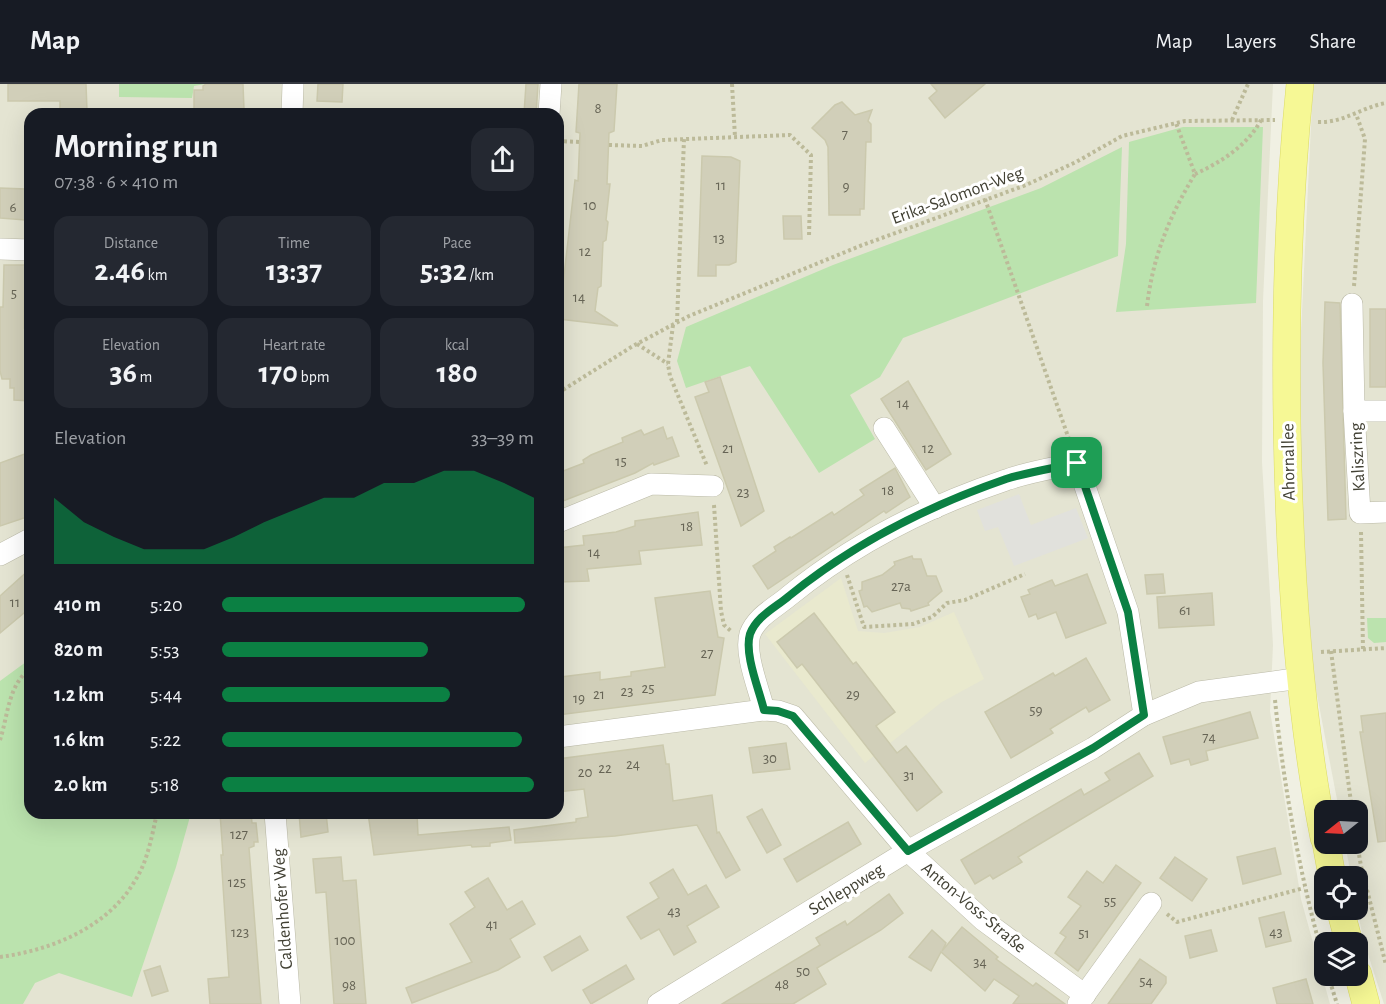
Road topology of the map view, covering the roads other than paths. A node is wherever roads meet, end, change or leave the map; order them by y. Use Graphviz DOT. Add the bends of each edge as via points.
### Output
graph roads {
  1 [pos="293,84"];
  2 [pos="551,84"];
  3 [pos="1300,84"];
  4 [pos="292,108"];
  5 [pos="549,108"];
  6 [pos="0,249"];
  7 [pos="24,250"];
  8 [pos="1352,304"];
  9 [pos="1354,411"];
  10 [pos="1386,411"];
  11 [pos="884,428"];
  12 [pos="713,486"];
  13 [pos="935,508"];
  14 [pos="1386,512"];
  15 [pos="564,520"];
  16 [pos="24,542"];
  17 [pos="0,555"];
  18 [pos="1300,665"];
  19 [pos="764,710"];
  20 [pos="1144,715"];
  21 [pos="564,735"];
  22 [pos="1318,800"];
  23 [pos="275,819"];
  24 [pos="908,851"];
  25 [pos="1151,903"];
  26 [pos="1361,986"];
  27 [pos="1081,999"];
  28 [pos="290,1004"];
  29 [pos="658,1004"];
  30 [pos="1366,1004"];
  1 -- 4 [label="street"];
  2 -- 5 [label="street"];
  3 -- 18 [label="main road, Ahornallee" via="1288,258 1286,358 1291,558"];
  6 -- 7 [label="street"];
  8 -- 9 [label="street, Kaliszring"];
  9 -- 10 [label="street, Kaliszring"];
  9 -- 14 [label="street, Kaliszring" via="1360,513"];
  11 -- 13 [label="street"];
  12 -- 15 [label="street" via="651,484"];
  13 -- 19 [label="street" via="855,548 756,622 750,634 749,654"];
  13 -- 20 [label="street" via="1008,479 1077,463 1128,612"];
  16 -- 17 [label="street"];
  18 -- 20 [label="street, Schleppweg" via="1273,681 1199,692"];
  18 -- 22 [label="main road, Ahornallee"];
  19 -- 21 [label="street, Anton-Voss-Straße"];
  19 -- 24 [label="street, Anton-Voss-Straße" via="793,716"];
  20 -- 24 [label="street, Schleppweg" via="1093,748"];
  23 -- 28 [label="street, Caldenhofer Weg"];
  24 -- 27 [label="street, Anton-Voss-Straße" via="983,920"];
  24 -- 29 [label="street, Schleppweg"];
  25 -- 27 [label="street"];
  26 -- 30 [label="main road"];
}
